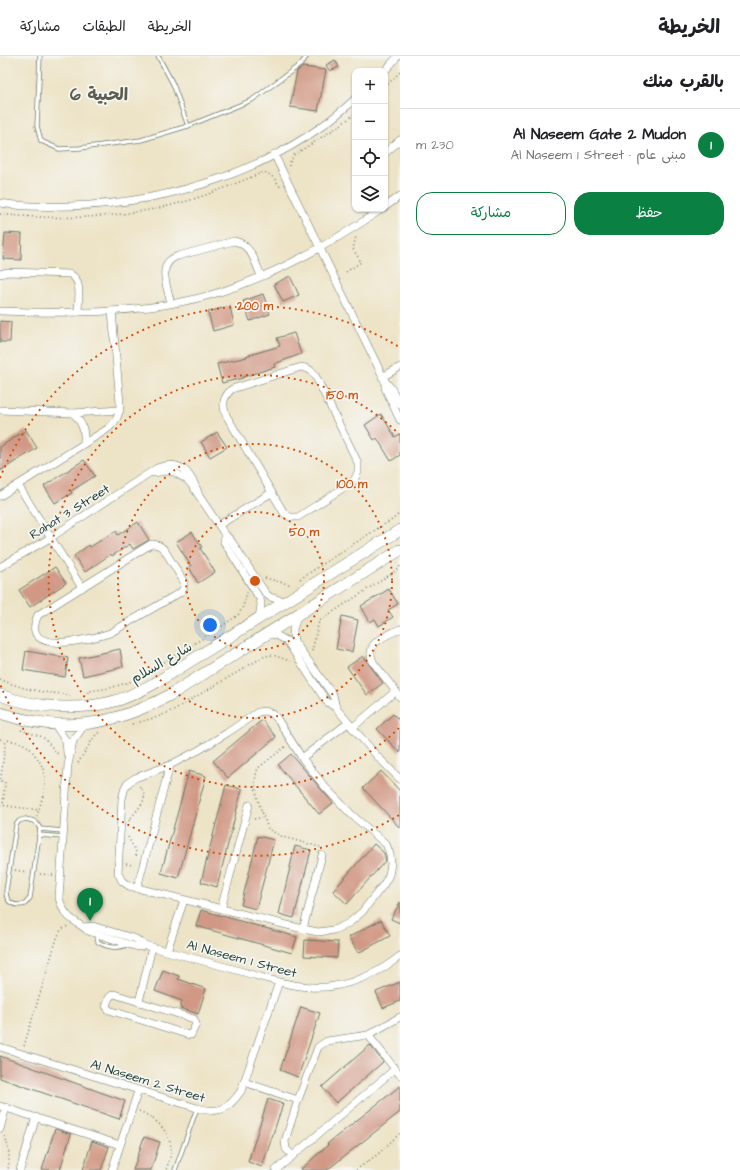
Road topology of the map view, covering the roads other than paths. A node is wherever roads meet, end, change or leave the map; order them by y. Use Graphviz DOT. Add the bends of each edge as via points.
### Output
graph roads {
  1 [pos="40,56"];
  2 [pos="158,56"];
  3 [pos="307,56"];
  4 [pos="398,56"];
  5 [pos="388,68"];
  6 [pos="352,101"];
  7 [pos="188,126"];
  8 [pos="400,140"];
  9 [pos="388,150"];
  10 [pos="274,154"];
  11 [pos="400,196"];
  12 [pos="0,203"];
  13 [pos="388,205"];
  14 [pos="371,212"];
  15 [pos="321,248"];
  16 [pos="0,274"];
  17 [pos="261,276"];
  18 [pos="170,303"];
  19 [pos="0,311"];
  20 [pos="112,311"];
  21 [pos="78,312"];
  22 [pos="400,367"];
  23 [pos="384,379"];
  24 [pos="400,404"];
  25 [pos="0,410"];
  26 [pos="120,410"];
  27 [pos="73,413"];
  28 [pos="400,419"];
  29 [pos="84,443"];
  30 [pos="18,485"];
  31 [pos="271,493"];
  32 [pos="0,496"];
  33 [pos="219,525"];
  34 [pos="400,530"];
  35 [pos="50,538"];
  36 [pos="400,550"];
  37 [pos="0,567"];
  38 [pos="251,578"];
  39 [pos="82,588"];
  40 [pos="286,602"];
  41 [pos="298,615"];
  42 [pos="259,619"];
  43 [pos="400,629"];
  44 [pos="267,633"];
  45 [pos="310,670"];
  46 [pos="327,686"];
  47 [pos="319,690"];
  48 [pos="398,694"];
  49 [pos="0,695"];
  50 [pos="336,708"];
  51 [pos="0,713"];
  52 [pos="85,724"];
  53 [pos="55,725"];
  54 [pos="350,725"];
  55 [pos="302,758"];
  56 [pos="68,765"];
  57 [pos="170,765"];
  58 [pos="400,779"];
  59 [pos="249,805"];
  60 [pos="40,829"];
  61 [pos="63,834"];
  62 [pos="39,835"];
  63 [pos="322,855"];
  64 [pos="137,888"];
  65 [pos="184,900"];
  66 [pos="221,909"];
  67 [pos="84,927"];
  68 [pos="303,929"];
  69 [pos="96,934"];
  70 [pos="118,937"];
  71 [pos="128,945"];
  72 [pos="144,945"];
  73 [pos="152,947"];
  74 [pos="167,951"];
  75 [pos="400,956"];
  76 [pos="279,982"];
  77 [pos="139,1002"];
  78 [pos="400,1017"];
  79 [pos="368,1035"];
  80 [pos="0,1047"];
  81 [pos="395,1069"];
  82 [pos="400,1075"];
  83 [pos="244,1082"];
  84 [pos="138,1091"];
  85 [pos="298,1100"];
  86 [pos="3,1107"];
  87 [pos="197,1108"];
  88 [pos="36,1118"];
  89 [pos="0,1128"];
  90 [pos="120,1145"];
  91 [pos="293,1156"];
  92 [pos="20,1170"];
  93 [pos="112,1170"];
  94 [pos="175,1170"];
  95 [pos="276,1170"];
  1 -- 7 [label="lane" via="37,126 41,141 59,149 80,148 141,140"];
  2 -- 7 [label="lane" via="173,84"];
  3 -- 7 [label="lane" via="301,64 252,100"];
  4 -- 5 [label="street"];
  6 -- 10 [label="street" via="311,133"];
  8 -- 9 [label="street"];
  10 -- 12 [label="street" via="213,181 150,198 89,206"];
  10 -- 15 [label="street"];
  11 -- 13 [label="street"];
  14 -- 15 [label="street" via="361,223"];
  15 -- 17 [label="street"];
  15 -- 23 [label="street"];
  16 -- 21 [label="street" via="70,274 79,285"];
  17 -- 18 [label="street" via="219,292"];
  17 -- 18 [label="street" via="250,251 240,242 234,241 178,256 167,262 164,269"];
  18 -- 20 [label="street"];
  19 -- 21 [label="street"];
  20 -- 21 [label="street"];
  20 -- 26 [label="street"];
  22 -- 23 [label="street"];
  23 -- 24 [label="street"];
  23 -- 28 [label="street" via="384,388"];
  25 -- 27 [label="street"];
  26 -- 27 [label="street"];
  26 -- 29 [label="street" via="111,426"];
  27 -- 29 [label="street" via="83,427"];
  29 -- 30 [label="street"];
  30 -- 32 [label="street"];
  30 -- 35 [label="street"];
  31 -- 31 [label="street" via="284,513 290,517 298,517 354,481 358,472 358,463 316,377 307,368 296,368 232,389 224,401 226,415"];
  31 -- 33 [label="street"];
  33 -- 35 [label="street, Rahat 3 Street" via="189,474 183,468 165,465"];
  33 -- 38 [label="street, Rahat 3 Street" via="230,538"];
  34 -- 40 [label="street, شارع السلام"];
  35 -- 37 [label="street, Rahat 3 Street"];
  35 -- 39 [label="street"];
  36 -- 41 [label="street"];
  38 -- 40 [label="street, Rahat 3 Street" via="270,597"];
  38 -- 42 [label="street, Rahat 3 Street" via="261,604"];
  39 -- 39 [label="street" via="38,616 34,627 40,638 47,642 71,641 89,639 110,632 181,592 184,582 162,547 151,544"];
  40 -- 42 [label="street, شارع السلام"];
  41 -- 44 [label="street"];
  41 -- 45 [label="street" via="293,629 294,641"];
  42 -- 49 [label="street, شارع السلام" via="157,682 115,701 70,707 27,703"];
  43 -- 48 [label="street" via="378,641 370,650 373,662"];
  44 -- 45 [label="street" via="287,641"];
  44 -- 52 [label="street" via="150,706"];
  45 -- 46 [label="street"];
  45 -- 47 [label="street"];
  46 -- 47 [label="street"];
  46 -- 50 [label="street" via="333,695"];
  47 -- 50 [label="street" via="326,701"];
  48 -- 54 [label="street"];
  50 -- 54 [label="street"];
  51 -- 53 [label="street" via="35,723"];
  52 -- 53 [label="street"];
  52 -- 56 [label="street, Al Naseem 1 Street" via="73,741"];
  53 -- 56 [label="street, Al Naseem 1 Street" via="66,742"];
  54 -- 55 [label="street"];
  54 -- 58 [label="street"];
  55 -- 57 [label="street" via="273,714 265,711 258,712 205,747"];
  55 -- 68 [label="street" via="338,802 386,844 391,864 384,884 350,923 334,930 318,932"];
  56 -- 61 [label="street, Al Naseem 1 Street"];
  57 -- 64 [label="street"];
  57 -- 64 [label="street" via="135,778 125,787 122,799 118,873 128,886"];
  59 -- 66 [label="street"];
  60 -- 61 [label="lane"];
  60 -- 62 [label="lane"];
  60 -- 62 [label="lane" via="35,821 25,819 16,825 6,892 8,901 12,904 25,904 30,898"];
  61 -- 62 [label="lane"];
  61 -- 67 [label="street, Al Naseem 1 Street" via="59,898 68,917"];
  63 -- 68 [label="street"];
  64 -- 65 [label="street"];
  65 -- 66 [label="street"];
  65 -- 74 [label="street"];
  66 -- 68 [label="street"];
  67 -- 69 [label="street, Al Naseem 1 Street"];
  67 -- 70 [label="street, Al Naseem 1 Street" via="93,926"];
  69 -- 70 [label="street, Al Naseem 1 Street"];
  69 -- 71 [label="lane" via="98,942 102,944 116,948"];
  70 -- 71 [label="street, Al Naseem 1 Street"];
  70 -- 72 [label="street, Al Naseem 1 Street" via="139,941"];
  71 -- 72 [label="street, Al Naseem 1 Street"];
  72 -- 73 [label="street, Al Naseem 1 Street"];
  73 -- 74 [label="street, Al Naseem 1 Street"];
  73 -- 77 [label="street"];
  74 -- 76 [label="street, Al Naseem 1 Street"];
  75 -- 76 [label="street, Al Naseem 1 Street" via="384,969 359,980 333,987"];
  76 -- 83 [label="street, Al Naseem 2 Street"];
  77 -- 77 [label="street" via="194,1019 196,1024 193,1033 189,1035 134,1018 109,1010 106,1006 109,997 114,994"];
  78 -- 79 [label="street"];
  79 -- 81 [label="street"];
  79 -- 85 [label="street" via="322,1043 316,1052"];
  80 -- 84 [label="street, Al Naseem 2 Street"];
  81 -- 82 [label="street"];
  81 -- 91 [label="street"];
  83 -- 85 [label="street"];
  83 -- 87 [label="street, Al Naseem 2 Street" via="234,1102 223,1109 210,1112"];
  84 -- 87 [label="street, Al Naseem 2 Street"];
  84 -- 90 [label="street"];
  85 -- 91 [label="street" via="284,1143"];
  86 -- 88 [label="street"];
  86 -- 89 [label="street"];
  87 -- 94 [label="lane"];
  88 -- 90 [label="street"];
  88 -- 92 [label="street"];
  90 -- 93 [label="street"];
  91 -- 95 [label="street"];
}
